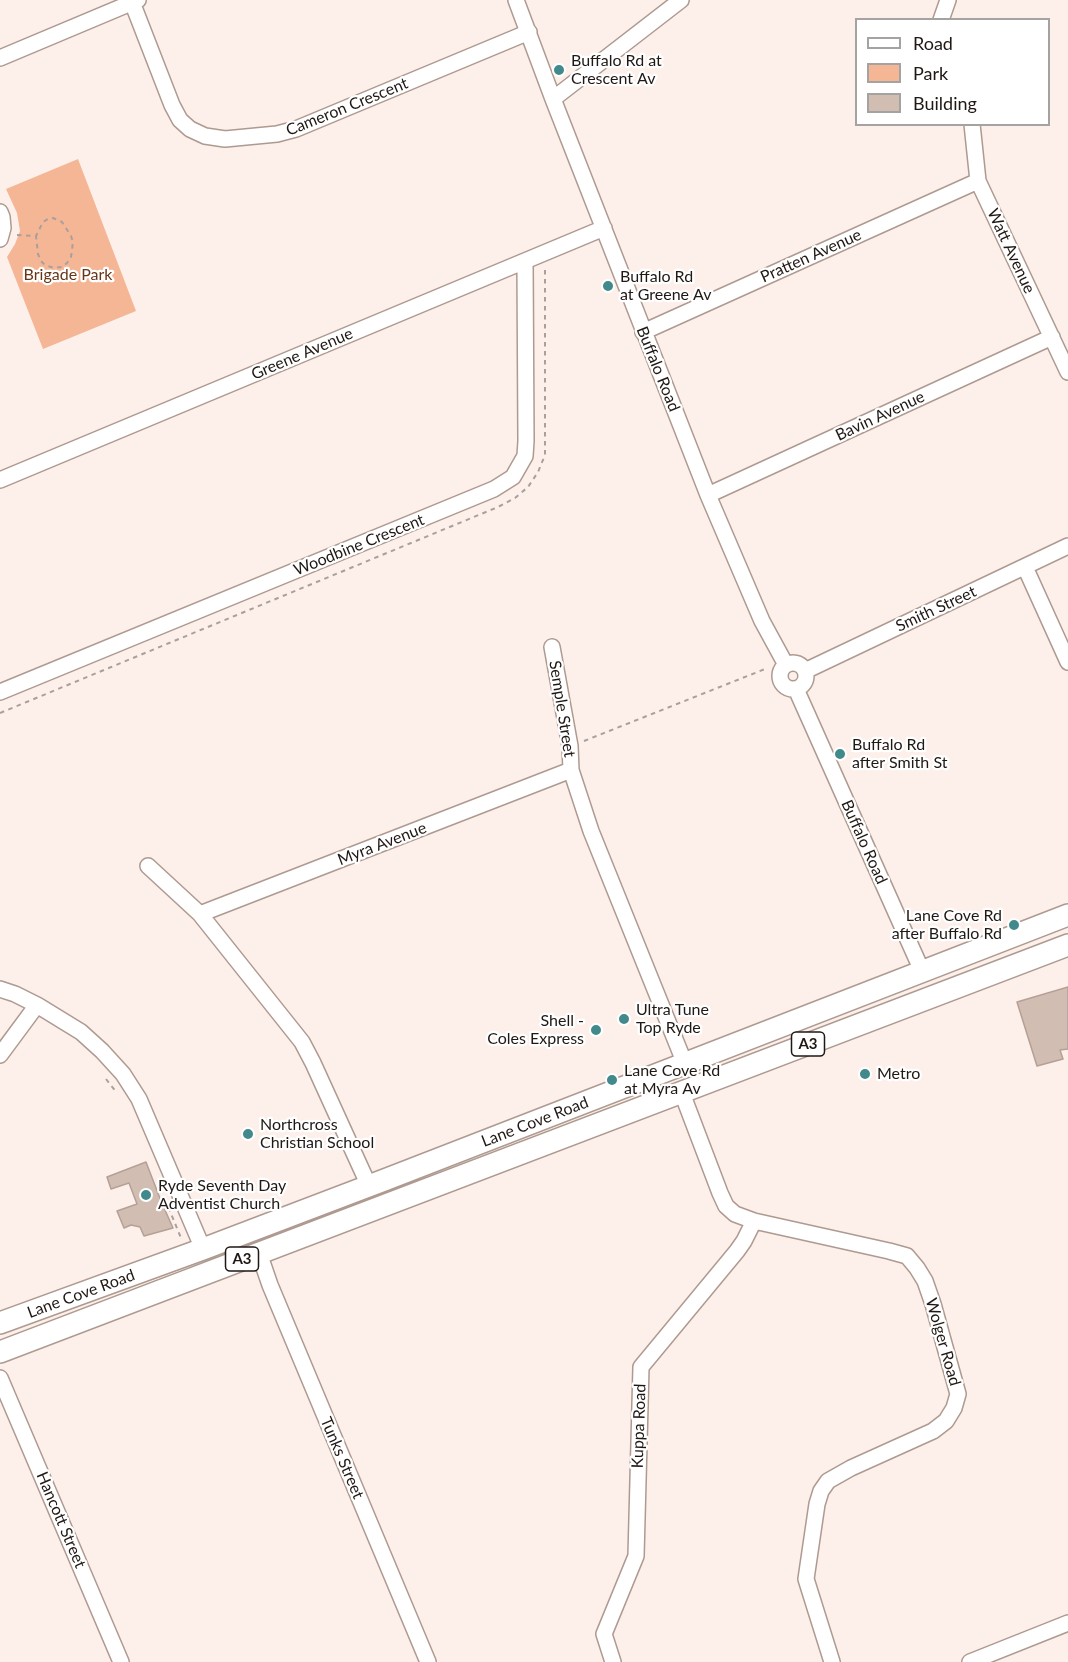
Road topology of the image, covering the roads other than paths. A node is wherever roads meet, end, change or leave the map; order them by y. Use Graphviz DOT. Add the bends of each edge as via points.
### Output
graph roads {
  1 [pos="516,0"];
  2 [pos="681,0"];
  3 [pos="948,0"];
  4 [pos="135,1"];
  5 [pos="942,18"];
  6 [pos="529,32"];
  7 [pos="0,58"];
  8 [pos="553,99"];
  9 [pos="972,126"];
  10 [pos="978,181"];
  11 [pos="0,212"];
  12 [pos="604,228"];
  13 [pos="1,236"];
  14 [pos="525,261"];
  15 [pos="643,332"];
  16 [pos="1052,337"];
  17 [pos="1068,372"];
  18 [pos="0,480"];
  19 [pos="708,495"];
  20 [pos="1068,546"];
  21 [pos="1025,567"];
  22 [pos="552,647"];
  23 [pos="1068,662"];
  24 [pos="786,665"];
  25 [pos="805,671"];
  26 [pos="796,689"];
  27 [pos="0,693"];
  28 [pos="571,771"];
  29 [pos="148,866"];
  30 [pos="200,914"];
  31 [pos="1068,915"];
  32 [pos="1068,945"];
  33 [pos="922,971"];
  34 [pos="0,989"];
  35 [pos="933,995"];
  36 [pos="37,1005"];
  37 [pos="0,1055"];
  38 [pos="685,1064"];
  39 [pos="682,1093"];
  40 [pos="369,1186"];
  41 [pos="754,1221"];
  42 [pos="203,1249"];
  43 [pos="259,1252"];
  44 [pos="0,1323"];
  45 [pos="0,1352"];
  46 [pos="0,1378"];
  47 [pos="1068,1623"];
  48 [pos="121,1662"];
  49 [pos="428,1662"];
  50 [pos="613,1662"];
  51 [pos="832,1662"];
  52 [pos="970,1662"];
  1 -- 6 [label="street, Buffalo Road"];
  2 -- 8 [label="street"];
  3 -- 5 [label="street"];
  4 -- 6 [label="street, Cameron Crescent" via="180,120 205,136 225,139 296,129"];
  4 -- 7 [label="street"];
  6 -- 8 [label="street, Buffalo Road"];
  8 -- 12 [label="street, Buffalo Road"];
  9 -- 10 [label="street, Watt Avenue"];
  10 -- 15 [label="street, Pratten Avenue"];
  10 -- 16 [label="street, Watt Avenue"];
  11 -- 13 [label="street"];
  12 -- 14 [label="street, Greene Avenue"];
  12 -- 15 [label="street, Buffalo Road"];
  14 -- 18 [label="street, Greene Avenue"];
  14 -- 27 [label="street, Woodbine Crescent" via="526,441 525,456 513,477 494,489"];
  15 -- 19 [label="street, Buffalo Road"];
  16 -- 17 [label="street, Watt Avenue"];
  16 -- 19 [label="street, Bavin Avenue"];
  19 -- 24 [label="street, Buffalo Road" via="762,621"];
  20 -- 21 [label="street, Smith Street"];
  21 -- 23 [label="street"];
  21 -- 25 [label="street, Smith Street"];
  22 -- 28 [label="street, Semple Street"];
  24 -- 25 [label="street" via="799,664"];
  24 -- 26 [label="street" via="780,680 784,686"];
  25 -- 26 [label="street" via="806,680"];
  26 -- 33 [label="street, Buffalo Road"];
  28 -- 30 [label="street, Myra Avenue"];
  28 -- 38 [label="street" via="591,831"];
  29 -- 30 [label="street"];
  30 -- 40 [label="street" via="302,1042"];
  31 -- 33 [label="highway, Lane Cove Road / A3"];
  32 -- 35 [label="highway, Lane Cove Road / A3"];
  33 -- 35 [label="highway, Buffalo Road"];
  33 -- 38 [label="highway, Lane Cove Road / A3"];
  34 -- 36 [label="street"];
  35 -- 39 [label="highway, Lane Cove Road / A3"];
  36 -- 37 [label="street"];
  36 -- 42 [label="street" via="81,1032 123,1074 139,1099"];
  38 -- 40 [label="highway, Lane Cove Road / A3"];
  39 -- 41 [label="street, Wolger Road" via="726,1206"];
  39 -- 43 [label="highway, Lane Cove Road / A3"];
  40 -- 42 [label="highway, Lane Cove Road / A3"];
  41 -- 50 [label="street, Kuppa Road" via="737,1251 641,1368 636,1556 604,1634"];
  41 -- 51 [label="street, Wolger Road" via="907,1256 925,1281 958,1394 946,1420 933,1431 851,1468 828,1481 821,1491 806,1579"];
  42 -- 44 [label="highway, Lane Cove Road / A3"];
  43 -- 45 [label="highway, Lane Cove Road / A3"];
  43 -- 49 [label="street, Tunks Street"];
  46 -- 48 [label="street, Hancott Street"];
  47 -- 52 [label="street"];
}
